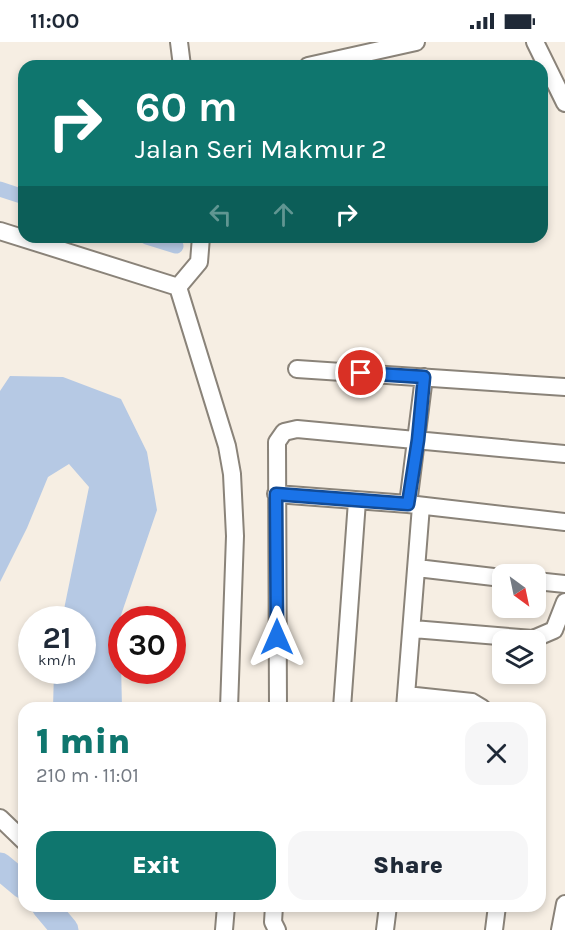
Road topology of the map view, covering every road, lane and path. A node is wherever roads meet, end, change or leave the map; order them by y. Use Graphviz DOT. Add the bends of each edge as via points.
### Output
graph roads {
  1 [pos="178,42"];
  2 [pos="416,42"];
  3 [pos="536,42"];
  4 [pos="181,60"];
  5 [pos="335,60"];
  6 [pos="545,60"];
  7 [pos="548,67"];
  8 [pos="565,103"];
  9 [pos="0,231"];
  10 [pos="18,237"];
  11 [pos="38,243"];
  12 [pos="201,243"];
  13 [pos="178,287"];
  14 [pos="297,369"];
  15 [pos="424,377"];
  16 [pos="565,387"];
  17 [pos="418,440"];
  18 [pos="565,454"];
  19 [pos="276,494"];
  20 [pos="357,501"];
  21 [pos="414,505"];
  22 [pos="565,522"];
  23 [pos="417,568"];
  24 [pos="492,577"];
  25 [pos="546,582"];
  26 [pos="565,584"];
  27 [pos="565,602"];
  28 [pos="413,629"];
  29 [pos="229,702"];
  30 [pos="278,702"];
  31 [pos="342,702"];
  32 [pos="406,702"];
  33 [pos="0,818"];
  34 [pos="18,835"];
  35 [pos="565,904"];
  36 [pos="226,912"];
  37 [pos="274,912"];
  38 [pos="387,912"];
  39 [pos="496,912"];
  40 [pos="224,930"];
  41 [pos="277,930"];
  42 [pos="385,930"];
  43 [pos="494,930"];
  44 [pos="560,930"];
  1 -- 4 [label="street"];
  2 -- 5 [label="street"];
  3 -- 6 [label="street"];
  7 -- 8 [label="street"];
  9 -- 10 [label="street"];
  11 -- 13 [label="street"];
  12 -- 13 [label="street" via="199,262"];
  13 -- 29 [label="street" via="232,474 235,536"];
  14 -- 15 [label="street"];
  15 -- 16 [label="street"];
  15 -- 17 [label="street"];
  17 -- 18 [label="street"];
  17 -- 19 [label="street" via="297,429 284,432 277,442"];
  17 -- 21 [label="street"];
  19 -- 20 [label="street"];
  19 -- 30 [label="street"];
  20 -- 21 [label="street"];
  20 -- 31 [label="street"];
  21 -- 22 [label="street"];
  21 -- 23 [label="street"];
  23 -- 24 [label="street"];
  23 -- 28 [label="street"];
  25 -- 26 [label="street"];
  27 -- 28 [label="street" via="554,630 533,639"];
  28 -- 32 [label="street"];
  33 -- 34 [label="street"];
  35 -- 44 [label="street"];
  36 -- 40 [label="street"];
  37 -- 41 [label="street"];
  38 -- 42 [label="street"];
  39 -- 43 [label="street"];
}
